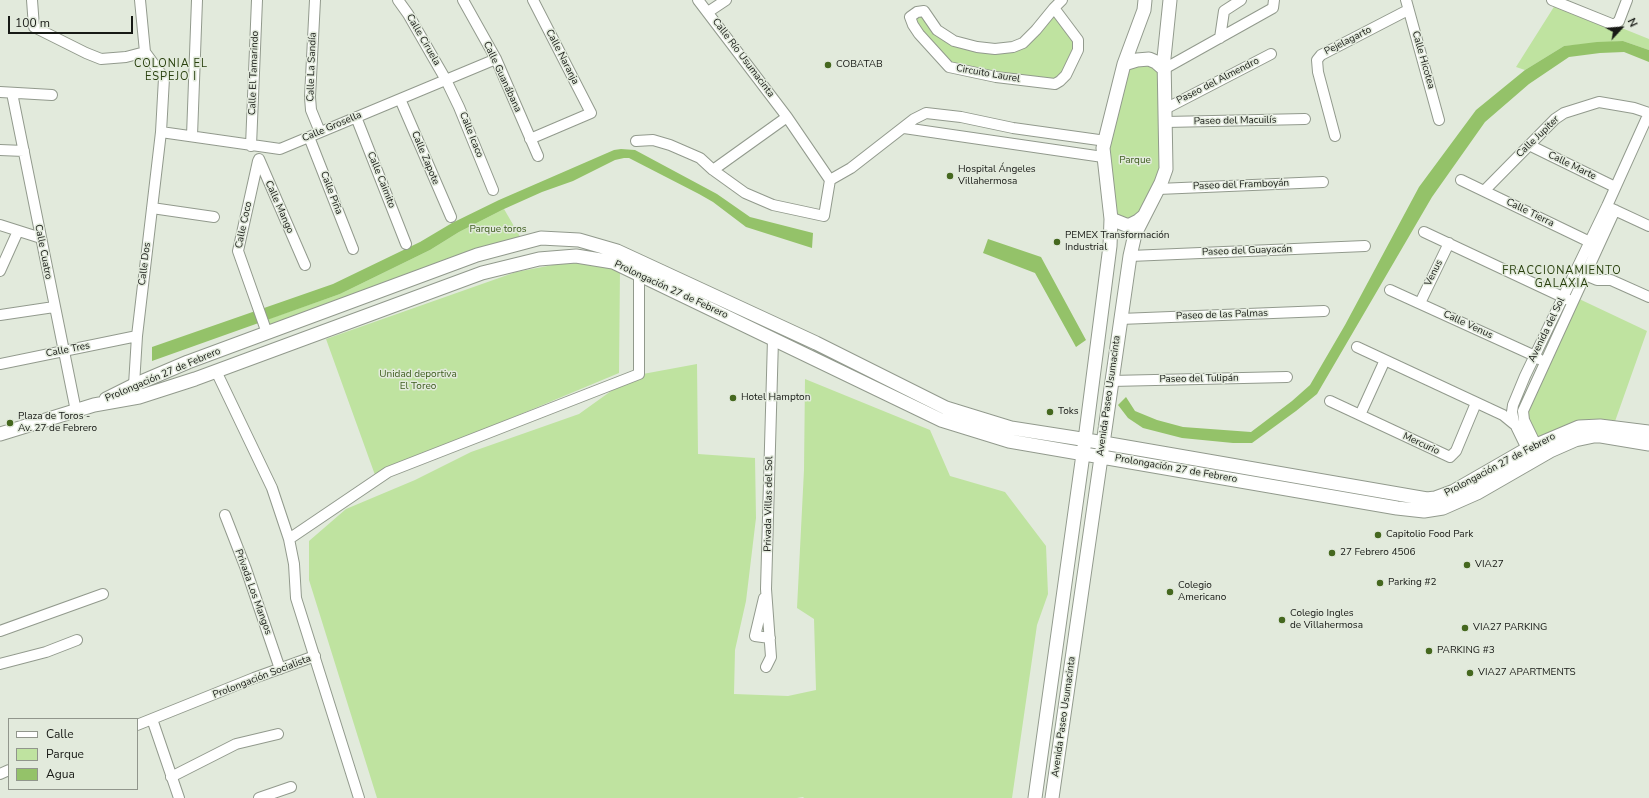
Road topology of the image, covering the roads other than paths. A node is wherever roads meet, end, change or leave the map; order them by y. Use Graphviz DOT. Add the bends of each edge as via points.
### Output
graph roads {
  1 [pos="32,0"];
  2 [pos="140,0"];
  3 [pos="197,0"];
  4 [pos="257,0"];
  5 [pos="315,0"];
  6 [pos="398,0"];
  7 [pos="463,0"];
  8 [pos="533,0"];
  9 [pos="698,0"];
  10 [pos="726,0"];
  11 [pos="1062,0"];
  12 [pos="1145,0"];
  13 [pos="1170,0"];
  14 [pos="1224,0"];
  15 [pos="1242,0"];
  16 [pos="1274,0"];
  17 [pos="1406,0"];
  18 [pos="1627,0"];
  19 [pos="1556,1"];
  20 [pos="1054,8"];
  21 [pos="1408,10"];
  22 [pos="708,12"];
  23 [pos="1223,14"];
  24 [pos="1220,38"];
  25 [pos="144,52"];
  26 [pos="1271,54"];
  27 [pos="496,59"];
  28 [pos="1124,64"];
  29 [pos="1164,69"];
  30 [pos="446,80"];
  31 [pos="0,92"];
  32 [pos="12,93"];
  33 [pos="52,95"];
  34 [pos="400,99"];
  35 [pos="1166,108"];
  36 [pos="1649,113"];
  37 [pos="356,117"];
  38 [pos="787,117"];
  39 [pos="1305,119"];
  40 [pos="1439,120"];
  41 [pos="1166,122"];
  42 [pos="904,128"];
  43 [pos="161,132"];
  44 [pos="320,132"];
  45 [pos="192,136"];
  46 [pos="1335,136"];
  47 [pos="309,137"];
  48 [pos="530,139"];
  49 [pos="636,141"];
  50 [pos="1106,141"];
  51 [pos="1529,145"];
  52 [pos="255,146"];
  53 [pos="0,150"];
  54 [pos="24,151"];
  55 [pos="538,156"];
  56 [pos="1103,157"];
  57 [pos="258,161"];
  58 [pos="713,170"];
  59 [pos="830,180"];
  60 [pos="1461,180"];
  61 [pos="1323,182"];
  62 [pos="1615,187"];
  63 [pos="1158,189"];
  64 [pos="494,190"];
  65 [pos="1484,190"];
  66 [pos="152,208"];
  67 [pos="1610,208"];
  68 [pos="1144,215"];
  69 [pos="214,217"];
  70 [pos="451,217"];
  71 [pos="1111,219"];
  72 [pos="0,224"];
  73 [pos="1649,226"];
  74 [pos="18,231"];
  75 [pos="1424,232"];
  76 [pos="41,238"];
  77 [pos="1449,243"];
  78 [pos="406,244"];
  79 [pos="1594,244"];
  80 [pos="1365,246"];
  81 [pos="353,249"];
  82 [pos="1130,256"];
  83 [pos="305,265"];
  84 [pos="0,271"];
  85 [pos="639,274"];
  86 [pos="1585,275"];
  87 [pos="1390,290"];
  88 [pos="1563,296"];
  89 [pos="1649,297"];
  90 [pos="1572,302"];
  91 [pos="1420,303"];
  92 [pos="54,307"];
  93 [pos="1324,311"];
  94 [pos="0,315"];
  95 [pos="1120,318"];
  96 [pos="267,333"];
  97 [pos="136,336"];
  98 [pos="773,339"];
  99 [pos="1357,347"];
  100 [pos="64,352"];
  101 [pos="1534,356"];
  102 [pos="1386,360"];
  103 [pos="1544,363"];
  104 [pos="0,364"];
  105 [pos="216,371"];
  106 [pos="1288,377"];
  107 [pos="1111,381"];
  108 [pos="137,391"];
  109 [pos="1330,401"];
  110 [pos="1476,403"];
  111 [pos="76,410"];
  112 [pos="1360,415"];
  113 [pos="1508,415"];
  114 [pos="1523,418"];
  115 [pos="1649,432"];
  116 [pos="0,434"];
  117 [pos="1102,443"];
  118 [pos="1649,444"];
  119 [pos="1084,446"];
  120 [pos="1534,453"];
  121 [pos="1100,456"];
  122 [pos="225,515"];
  123 [pos="289,539"];
  124 [pos="766,589"];
  125 [pos="102,594"];
  126 [pos="0,631"];
  127 [pos="770,638"];
  128 [pos="77,640"];
  129 [pos="315,656"];
  130 [pos="0,664"];
  131 [pos="766,667"];
  132 [pos="280,669"];
  133 [pos="152,720"];
  134 [pos="138,725"];
  135 [pos="278,734"];
  136 [pos="171,777"];
  137 [pos="291,787"];
  138 [pos="179,798"];
  139 [pos="259,798"];
  140 [pos="359,798"];
  141 [pos="1035,798"];
  142 [pos="1052,798"];
  1 -- 25 [label="street" via="34,27 86,53 101,59 126,57"];
  2 -- 25 [label="street"];
  3 -- 45 [label="street"];
  4 -- 52 [label="street, Calle El Tamarindo"];
  5 -- 44 [label="street, Calle La Sandía" via="310,97 311,110"];
  6 -- 30 [label="street, Calle Ciruela"];
  7 -- 27 [label="street, Calle Guanábana"];
  8 -- 48 [label="street, Calle Naranja" via="591,113"];
  9 -- 22 [label="street, Calle Río Usumacinta"];
  10 -- 22 [label="street"];
  11 -- 20 [label="street, Circuito Laurel"];
  12 -- 28 [label="main road, Avenida Paseo Usumacinta" via="1142,16"];
  13 -- 29 [label="main road, Avenida Paseo Usumacinta" via="1165,34"];
  14 -- 23 [label="street"];
  15 -- 23 [label="street" via="1226,8"];
  16 -- 24 [label="street" via="1273,8"];
  17 -- 21 [label="street, Calle Hicotea"];
  18 -- 19 [label="street" via="1618,23 1614,25"];
  20 -- 20 [label="street, Circuito Laurel" via="1023,43 994,49 954,41 937,30 924,11 910,17 919,34 949,67 996,77 1055,84 1066,75 1078,50 1078,40"];
  21 -- 40 [label="street, Calle Hicotea"];
  21 -- 46 [label="street, Pejelagarto" via="1321,55 1317,60"];
  22 -- 38 [label="street, Calle Río Usumacinta"];
  23 -- 24 [label="street"];
  24 -- 29 [label="street"];
  25 -- 43 [label="street, Calle Dos" via="164,78"];
  26 -- 35 [label="street, Paseo del Almendro"];
  27 -- 30 [label="street, Calle Grosella"];
  27 -- 48 [label="street, Calle Guanábana"];
  28 -- 29 [label="main road" via="1149,59"];
  28 -- 50 [label="main road, Avenida Paseo Usumacinta"];
  29 -- 35 [label="main road, Avenida Paseo Usumacinta"];
  30 -- 34 [label="street, Calle Grosella"];
  30 -- 64 [label="street, Calle Icaco"];
  31 -- 32 [label="street"];
  32 -- 33 [label="street"];
  32 -- 54 [label="street, Calle Cuatro"];
  34 -- 37 [label="street, Calle Grosella"];
  34 -- 70 [label="street, Calle Zapote"];
  35 -- 41 [label="main road, Avenida Paseo Usumacinta"];
  36 -- 51 [label="street, Calle Jupiter" via="1608,103 1591,104 1559,116"];
  36 -- 62 [label="street, Avenida del Sol"];
  37 -- 44 [label="street, Calle Grosella"];
  37 -- 78 [label="street, Calle Caimito"];
  38 -- 58 [label="street"];
  38 -- 59 [label="street, Calle Río Usumacinta"];
  39 -- 41 [label="street, Paseo del Macuilís"];
  41 -- 63 [label="main road, Avenida Paseo Usumacinta" via="1166,166"];
  42 -- 50 [label="street" via="926,113"];
  42 -- 56 [label="street"];
  42 -- 59 [label="street" via="851,168"];
  43 -- 45 [label="street, Calle Grosella"];
  43 -- 66 [label="street, Calle Dos"];
  44 -- 47 [label="street, Calle Grosella"];
  45 -- 52 [label="street, Calle Grosella"];
  47 -- 52 [label="street, Calle Grosella" via="280,149"];
  47 -- 81 [label="street, Calle Piña"];
  48 -- 55 [label="street, Calle Guanábana"];
  49 -- 58 [label="street" via="653,140 670,145 700,158"];
  50 -- 56 [label="main road, Avenida Paseo Usumacinta"];
  51 -- 62 [label="street, Calle Marte"];
  51 -- 65 [label="street, Calle Jupiter"];
  52 -- 57 [label="street"];
  53 -- 54 [label="street"];
  54 -- 76 [label="street, Calle Cuatro"];
  56 -- 71 [label="main road, Avenida Paseo Usumacinta"];
  57 -- 83 [label="street, Calle Mango"];
  57 -- 96 [label="street, Calle Coco" via="238,251"];
  58 -- 59 [label="street" via="745,193 773,205 824,216"];
  60 -- 65 [label="street, Calle Tierra"];
  61 -- 63 [label="street, Paseo del Framboyán"];
  62 -- 67 [label="street, Avenida del Sol"];
  63 -- 68 [label="main road, Avenida Paseo Usumacinta"];
  65 -- 79 [label="street, Calle Tierra"];
  66 -- 69 [label="street"];
  66 -- 97 [label="street, Calle Dos"];
  67 -- 73 [label="street"];
  67 -- 79 [label="street, Avenida del Sol"];
  68 -- 71 [label="main road" via="1138,221 1126,225"];
  68 -- 82 [label="main road, Avenida Paseo Usumacinta" via="1133,239"];
  71 -- 119 [label="main road, Avenida Paseo Usumacinta" via="1110,246"];
  72 -- 74 [label="street"];
  74 -- 76 [label="street"];
  74 -- 84 [label="street"];
  75 -- 77 [label="street"];
  76 -- 92 [label="street, Calle Cuatro"];
  77 -- 88 [label="street"];
  77 -- 91 [label="street, Venus"];
  79 -- 86 [label="street, Avenida del Sol"];
  79 -- 88 [label="street, Avenida del Sol"];
  80 -- 82 [label="street, Paseo del Guayacán"];
  82 -- 95 [label="main road, Avenida Paseo Usumacinta"];
  85 -- 98 [label="main road, Prolongación 27 de Febrero"];
  85 -- 105 [label="main road, Prolongación 27 de Febrero" via="613,262 576,256 539,259 482,273"];
  85 -- 123 [label="street" via="639,374 388,472"];
  86 -- 89 [label="street" via="1597,280 1614,281"];
  86 -- 90 [label="street, Avenida del Sol"];
  87 -- 91 [label="street, Calle Venus"];
  88 -- 90 [label="street"];
  88 -- 101 [label="street, Avenida del Sol"];
  90 -- 103 [label="street, Avenida del Sol"];
  91 -- 101 [label="street, Calle Venus"];
  92 -- 94 [label="street"];
  92 -- 100 [label="street, Calle Cuatro"];
  93 -- 95 [label="street, Paseo de las Palmas"];
  95 -- 107 [label="main road, Avenida Paseo Usumacinta"];
  96 -- 108 [label="main road, Prolongación 27 de Febrero" via="188,362"];
  96 -- 119 [label="main road, Prolongación 27 de Febrero" via="477,256 541,238 579,240 617,251 659,269 946,408 1011,428"];
  97 -- 100 [label="street, Calle Tres"];
  97 -- 108 [label="street, Calle Dos"];
  98 -- 119 [label="main road, Prolongación 27 de Febrero" via="942,420 1009,440"];
  98 -- 124 [label="street, Privada Villas del Sol"];
  99 -- 102 [label="street"];
  100 -- 104 [label="street, Calle Tres"];
  100 -- 111 [label="street, Calle Cuatro"];
  101 -- 103 [label="street, Calle Venus"];
  101 -- 113 [label="street, Avenida del Sol"];
  102 -- 110 [label="street"];
  102 -- 112 [label="street"];
  103 -- 114 [label="street, Avenida del Sol" via="1522,413"];
  105 -- 108 [label="main road, Prolongación 27 de Febrero"];
  105 -- 123 [label="street" via="272,488"];
  106 -- 107 [label="street, Paseo del Tulipán"];
  107 -- 117 [label="main road, Avenida Paseo Usumacinta"];
  108 -- 111 [label="main road, Prolongación 27 de Febrero"];
  109 -- 112 [label="street, Mercurio"];
  110 -- 112 [label="street, Mercurio" via="1456,451 1450,457"];
  110 -- 113 [label="street"];
  111 -- 116 [label="main road, Prolongación 27 de Febrero"];
  113 -- 114 [label="street" via="1519,415"];
  113 -- 120 [label="street"];
  114 -- 120 [label="street"];
  115 -- 120 [label="main road, Prolongación 27 de Febrero" via="1585,426 1568,431"];
  117 -- 119 [label="main road, Prolongación 27 de Febrero"];
  117 -- 120 [label="main road, Prolongación 27 de Febrero" via="1427,499 1454,491"];
  117 -- 121 [label="main road, Avenida Paseo Usumacinta"];
  118 -- 120 [label="main road, Prolongación 27 de Febrero" via="1594,436"];
  119 -- 121 [label="main road, Prolongación 27 de Febrero"];
  119 -- 141 [label="main road, Avenida Paseo Usumacinta"];
  120 -- 121 [label="main road, Prolongación 27 de Febrero" via="1477,493 1443,508 1424,511"];
  121 -- 142 [label="main road, Avenida Paseo Usumacinta"];
  122 -- 132 [label="street, Privada Los Mangos"];
  123 -- 129 [label="street" via="294,564 296,598"];
  124 -- 127 [label="street, Privada Villas del Sol"];
  124 -- 127 [label="street" via="755,636"];
  125 -- 126 [label="street"];
  127 -- 131 [label="street, Privada Villas del Sol" via="772,657"];
  128 -- 130 [label="street" via="46,652"];
  129 -- 132 [label="street, Prolongación Socialista"];
  129 -- 140 [label="street, Prolongación Socialista"];
  132 -- 133 [label="street, Prolongación Socialista"];
  133 -- 134 [label="street, Prolongación Socialista"];
  133 -- 136 [label="street"];
  135 -- 136 [label="street" via="236,744"];
  136 -- 138 [label="street"];
  137 -- 139 [label="street"];
}
